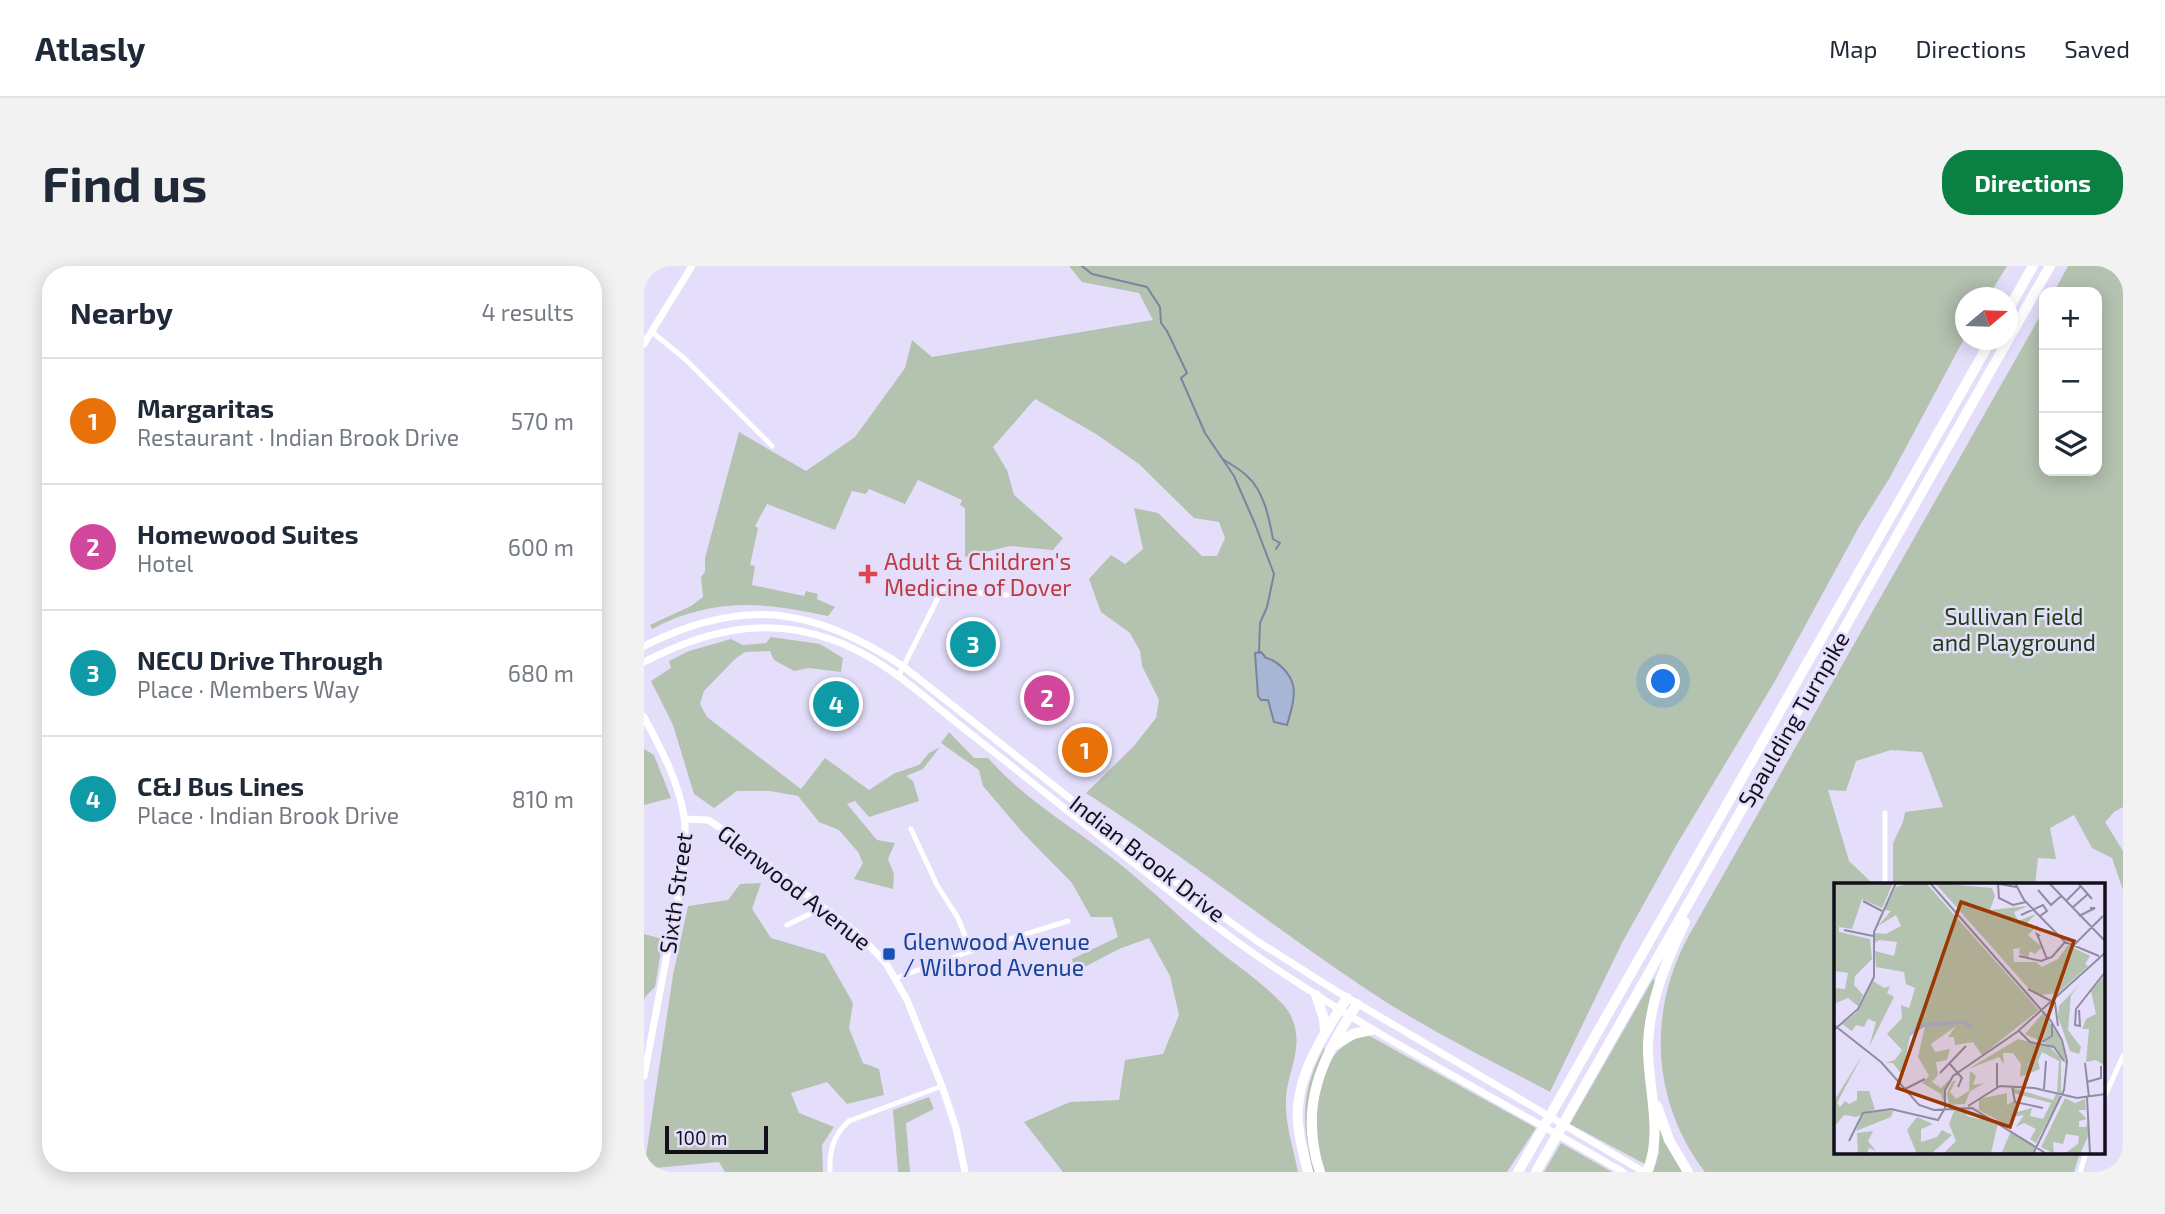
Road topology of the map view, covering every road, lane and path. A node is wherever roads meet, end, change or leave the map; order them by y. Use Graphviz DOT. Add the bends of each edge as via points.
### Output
graph roads {
  1 [pos="692,266"];
  2 [pos="2032,266"];
  3 [pos="2050,266"];
  4 [pos="2018,291"];
  5 [pos="652,332"];
  6 [pos="644,344"];
  7 [pos="1985,350"];
  8 [pos="772,446"];
  9 [pos="1007,595"];
  10 [pos="644,646"];
  11 [pos="644,662"];
  12 [pos="904,667"];
  13 [pos="897,677"];
  14 [pos="644,717"];
  15 [pos="1885,813"];
  16 [pos="684,819"];
  17 [pos="911,829"];
  18 [pos="1885,883"];
  19 [pos="1693,896"];
  20 [pos="822,908"];
  21 [pos="1068,921"];
  22 [pos="787,925"];
  23 [pos="971,951"];
  24 [pos="896,978"];
  25 [pos="1317,995"];
  26 [pos="1347,998"];
  27 [pos="1357,1004"];
  28 [pos="1339,1010"];
  29 [pos="1349,1017"];
  30 [pos="1371,1030"];
  31 [pos="1325,1036"];
  32 [pos="1331,1047"];
  33 [pos="2123,1056"];
  34 [pos="644,1076"];
  35 [pos="942,1086"];
  36 [pos="1651,1092"];
  37 [pos="2106,1094"];
  38 [pos="2085,1154"];
  39 [pos="1519,1170"];
  40 [pos="830,1172"];
  41 [pos="965,1172"];
  42 [pos="1308,1172"];
  43 [pos="1320,1172"];
  44 [pos="1536,1172"];
  45 [pos="1623,1172"];
  46 [pos="1646,1172"];
  47 [pos="1688,1172"];
  48 [pos="2080,1172"];
  1 -- 5 [label="main road"];
  2 -- 4 [label="highway"];
  3 -- 19 [label="highway, Spaulding Turnpike"];
  5 -- 6 [label="main road"];
  5 -- 8 [label="street"];
  7 -- 39 [label="highway, Spaulding Turnpike"];
  9 -- 12 [label="street" via="945,584"];
  10 -- 12 [label="main road, Indian Brook Drive" via="702,621 779,615 852,636"];
  11 -- 13 [label="main road, Indian Brook Drive" via="708,635 782,629 820,635 848,646"];
  12 -- 13 [label="street"];
  12 -- 26 [label="main road, Indian Brook Drive" via="1206,905"];
  13 -- 25 [label="main road, Indian Brook Drive" via="1236,940"];
  14 -- 16 [label="main road, Sixth Street" via="672,771"];
  15 -- 18 [label="street"];
  16 -- 20 [label="main road, Glenwood Avenue" via="713,822"];
  16 -- 34 [label="main road, Sixth Street" via="682,872"];
  17 -- 23 [label="street"];
  19 -- 36 [label="highway" via="1655,993 1648,1045"];
  19 -- 44 [label="highway, Spaulding Turnpike"];
  20 -- 22 [label="street"];
  20 -- 24 [label="main road, Glenwood Avenue" via="874,948"];
  21 -- 23 [label="street"];
  23 -- 24 [label="street"];
  24 -- 35 [label="main road, Glenwood Avenue"];
  25 -- 28 [label="main road, Indian Brook Drive"];
  25 -- 31 [label="highway"];
  26 -- 27 [label="main road, Indian Brook Drive"];
  26 -- 28 [label="highway"];
  27 -- 29 [label="highway"];
  27 -- 46 [label="main road, Indian Brook Drive"];
  28 -- 29 [label="main road, Indian Brook Drive"];
  28 -- 31 [label="highway"];
  29 -- 30 [label="main road, Indian Brook Drive"];
  29 -- 32 [label="highway"];
  30 -- 32 [label="highway"];
  30 -- 45 [label="main road, Indian Brook Drive"];
  31 -- 42 [label="highway" via="1306,1073 1298,1108"];
  32 -- 43 [label="highway" via="1312,1103 1312,1142"];
  33 -- 37 [label="street"];
  35 -- 40 [label="street" via="849,1121 832,1146"];
  35 -- 41 [label="main road, Glenwood Avenue"];
  36 -- 46 [label="highway" via="1655,1141"];
  36 -- 47 [label="highway" via="1669,1140"];
  38 -- 48 [label="street"];
}
